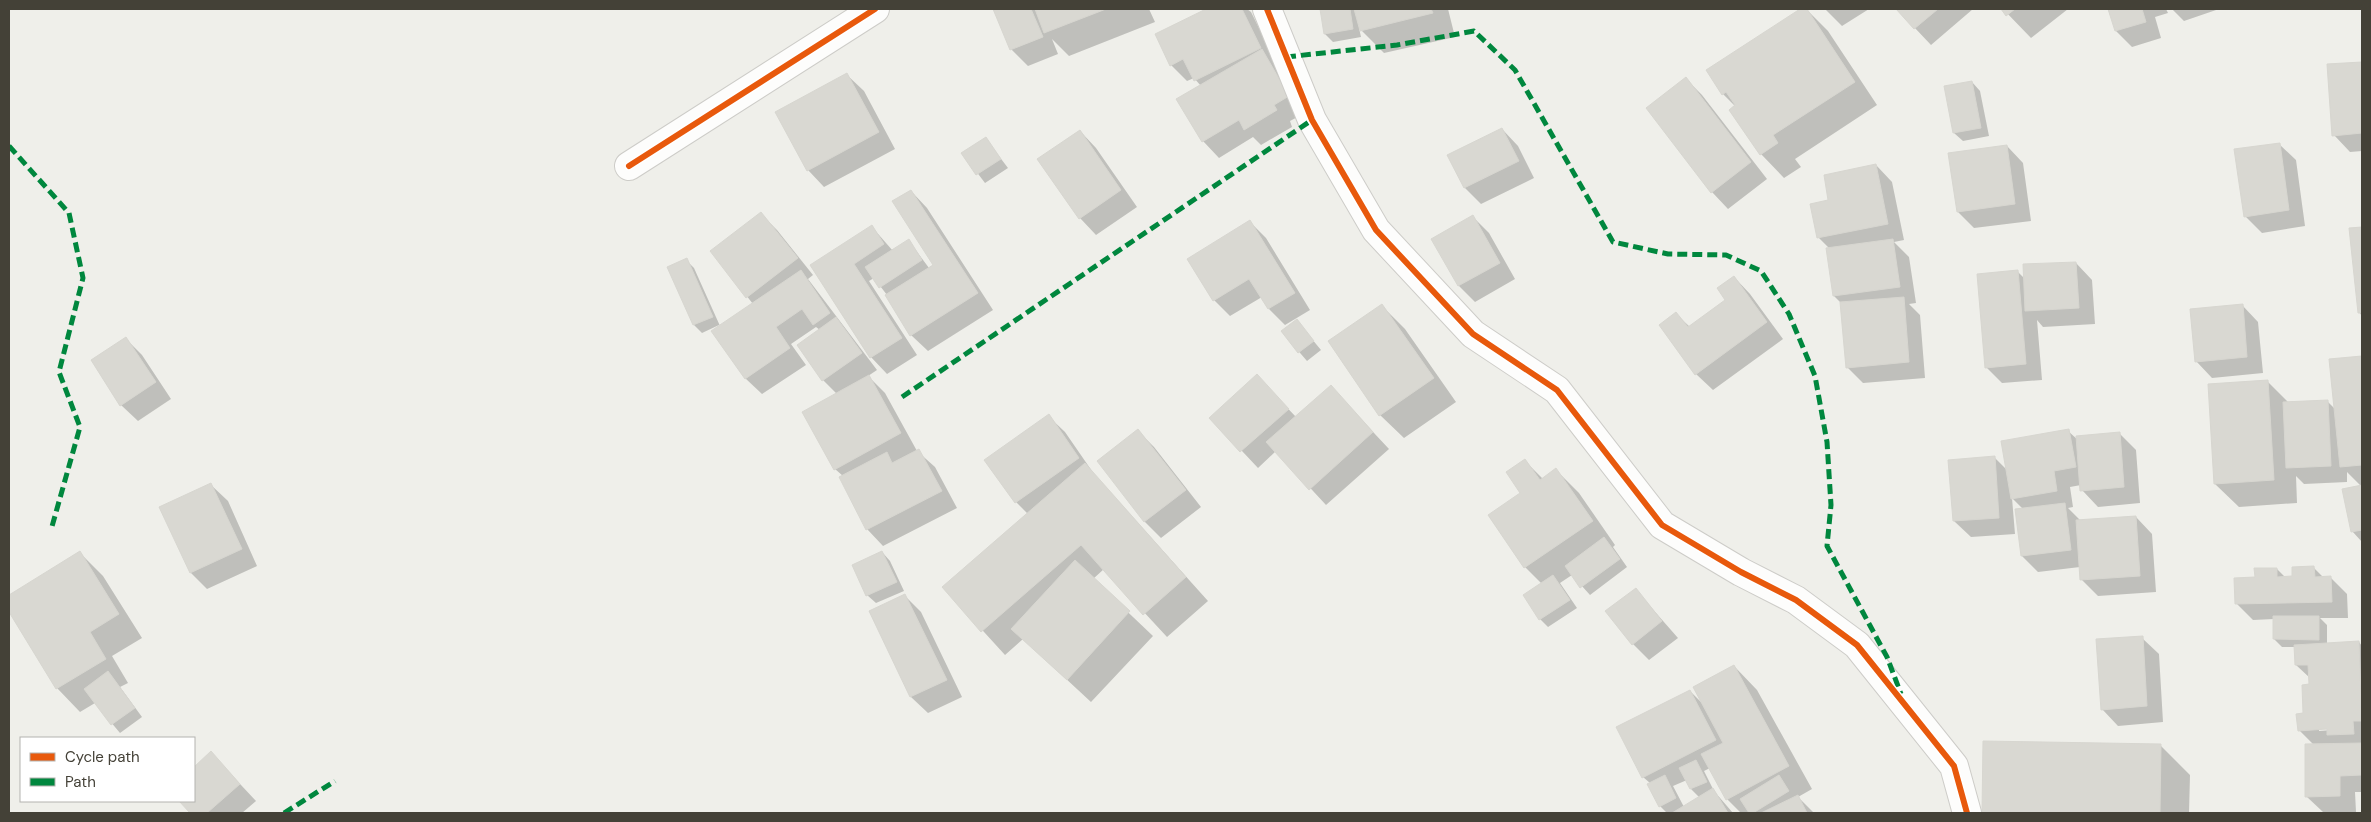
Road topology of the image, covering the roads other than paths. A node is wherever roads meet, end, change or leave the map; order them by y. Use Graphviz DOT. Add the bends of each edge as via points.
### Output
graph roads {
  1 [pos="875,9"];
  2 [pos="1267,9"];
  3 [pos="629,166"];
  4 [pos="1967,813"];
  1 -- 3 [label="street"];
  2 -- 4 [label="street" via="1312,120 1376,230 1473,334 1557,390 1662,525 1796,600 1857,645 1954,766"];
}
